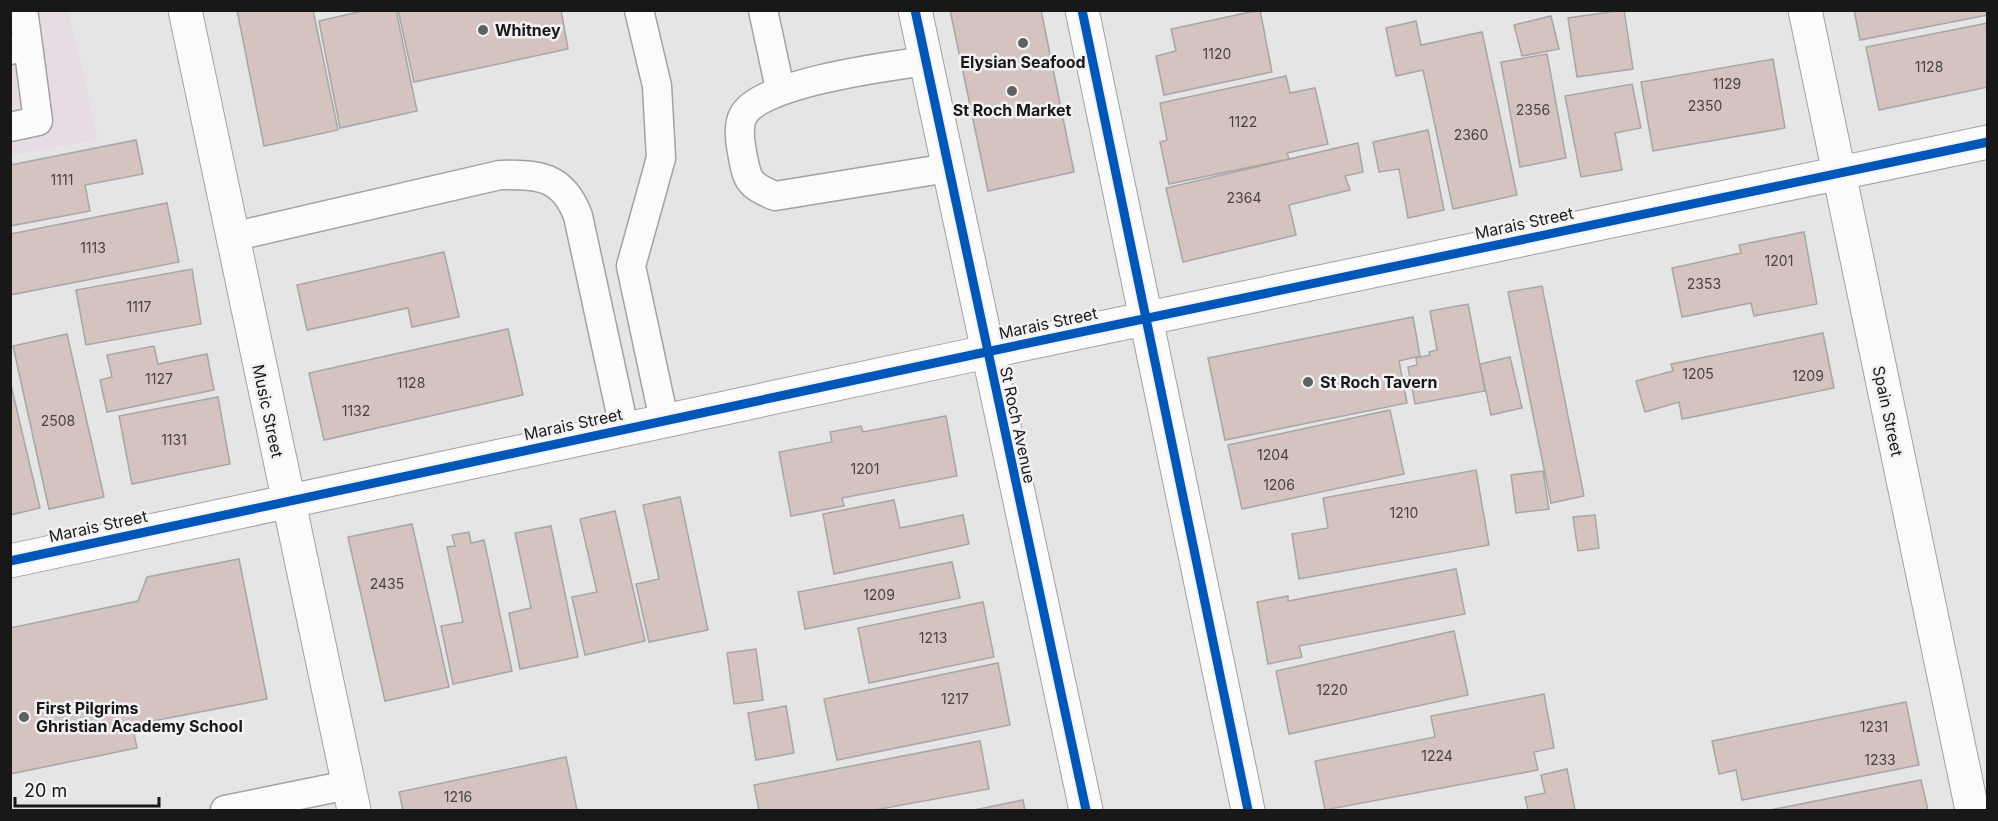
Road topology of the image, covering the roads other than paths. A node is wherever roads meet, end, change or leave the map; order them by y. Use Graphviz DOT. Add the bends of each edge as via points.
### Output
graph roads {
  1 [pos="23,10"];
  2 [pos="185,10"];
  3 [pos="639,10"];
  4 [pos="763,10"];
  5 [pos="915,10"];
  6 [pos="1082,10"];
  7 [pos="1806,10"];
  8 [pos="19,48"];
  9 [pos="926,61"];
  10 [pos="780,89"];
  11 [pos="10,127"];
  12 [pos="1988,142"];
  13 [pos="948,168"];
  14 [pos="1839,172"];
  15 [pos="232,237"];
  16 [pos="1145,319"];
  17 [pos="986,351"];
  18 [pos="664,420"];
  19 [pos="624,428"];
  20 [pos="287,500"];
  21 [pos="10,561"];
  22 [pos="351,798"];
  23 [pos="225,810"];
  24 [pos="1086,810"];
  25 [pos="1248,810"];
  26 [pos="1972,810"];
  1 -- 8 [label="lane"];
  2 -- 15 [label="street, Music Street"];
  3 -- 18 [label="lane" via="657,86 661,158 631,266"];
  4 -- 10 [label="lane"];
  5 -- 9 [label="street, St Roch Avenue"];
  6 -- 16 [label="street"];
  7 -- 14 [label="street, Spain Street"];
  8 -- 11 [label="lane" via="38,121"];
  9 -- 10 [label="lane"];
  9 -- 13 [label="street, St Roch Avenue"];
  10 -- 13 [label="lane" via="756,102 742,116 740,145 746,178 759,189 775,196"];
  12 -- 14 [label="street, Marais Street"];
  13 -- 17 [label="street, St Roch Avenue"];
  14 -- 16 [label="street, Marais Street"];
  14 -- 26 [label="street, Spain Street"];
  15 -- 19 [label="lane" via="500,175 534,174 557,184 572,199 578,216"];
  15 -- 20 [label="street, Music Street"];
  16 -- 17 [label="street, Marais Street"];
  16 -- 25 [label="street"];
  17 -- 18 [label="street, Marais Street"];
  17 -- 24 [label="street, St Roch Avenue"];
  18 -- 19 [label="street, Marais Street"];
  19 -- 20 [label="street, Marais Street"];
  20 -- 21 [label="street, Marais Street"];
  20 -- 22 [label="street, Music Street"];
  22 -- 23 [label="lane"];
}
